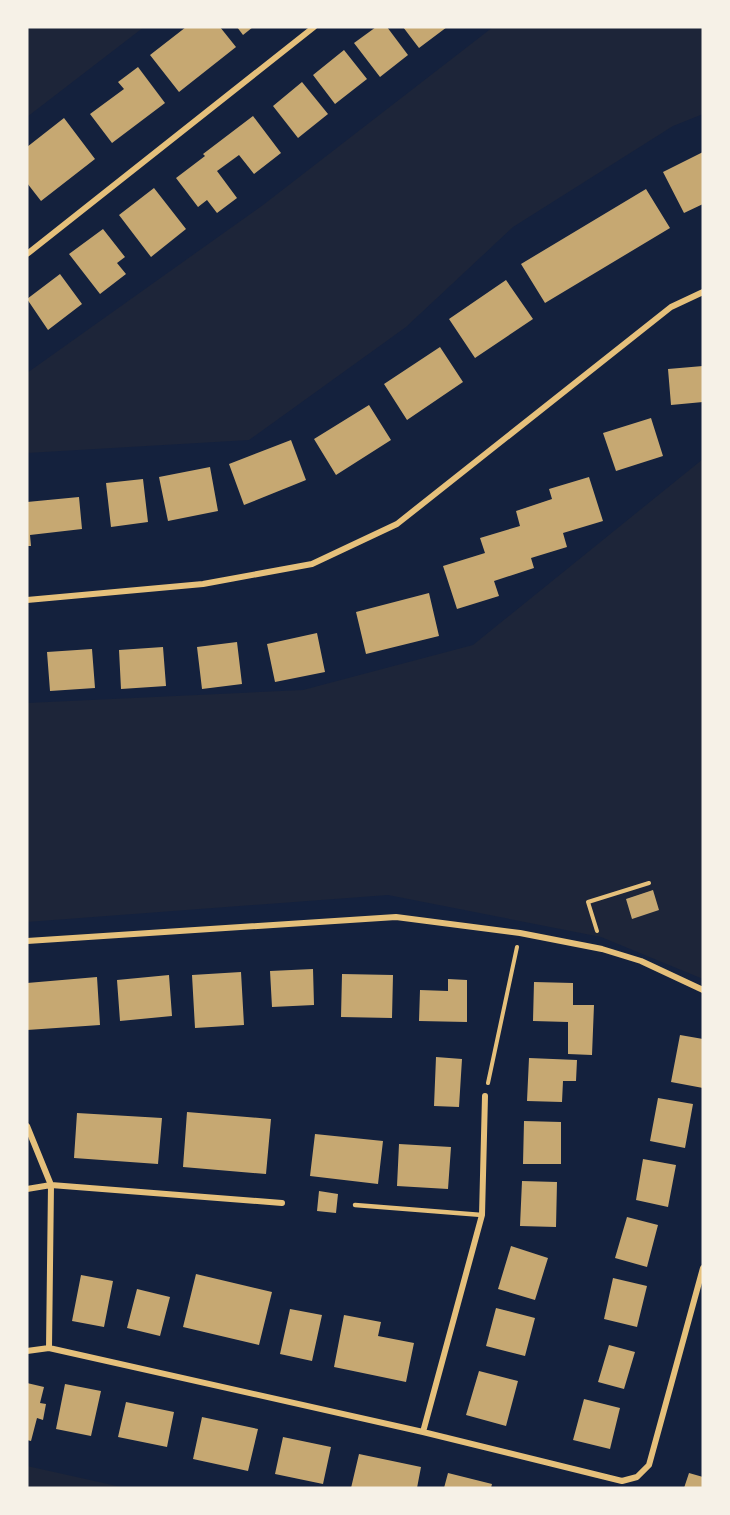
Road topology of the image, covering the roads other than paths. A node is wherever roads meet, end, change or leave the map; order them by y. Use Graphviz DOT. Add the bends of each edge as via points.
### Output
graph roads {
  1 [pos="314,27"];
  2 [pos="27,254"];
  3 [pos="703,292"];
  4 [pos="27,600"];
  5 [pos="27,941"];
  6 [pos="703,990"];
  7 [pos="485,1095"];
  8 [pos="27,1126"];
  9 [pos="51,1185"];
  10 [pos="27,1189"];
  11 [pos="282,1203"];
  12 [pos="355,1205"];
  13 [pos="482,1215"];
  14 [pos="703,1268"];
  15 [pos="50,1348"];
  16 [pos="27,1351"];
  17 [pos="423,1432"];
  1 -- 2 [label="street"];
  3 -- 4 [label="street" via="671,307 396,524 312,564 203,584"];
  5 -- 6 [label="street" via="396,916 602,949 641,961"];
  7 -- 13 [label="street"];
  8 -- 9 [label="street"];
  9 -- 10 [label="street"];
  9 -- 11 [label="street"];
  9 -- 15 [label="street"];
  12 -- 13 [label="lane"];
  13 -- 17 [label="street"];
  14 -- 17 [label="street" via="649,1465 637,1477 622,1481"];
  15 -- 16 [label="street"];
  15 -- 17 [label="street"];
}
